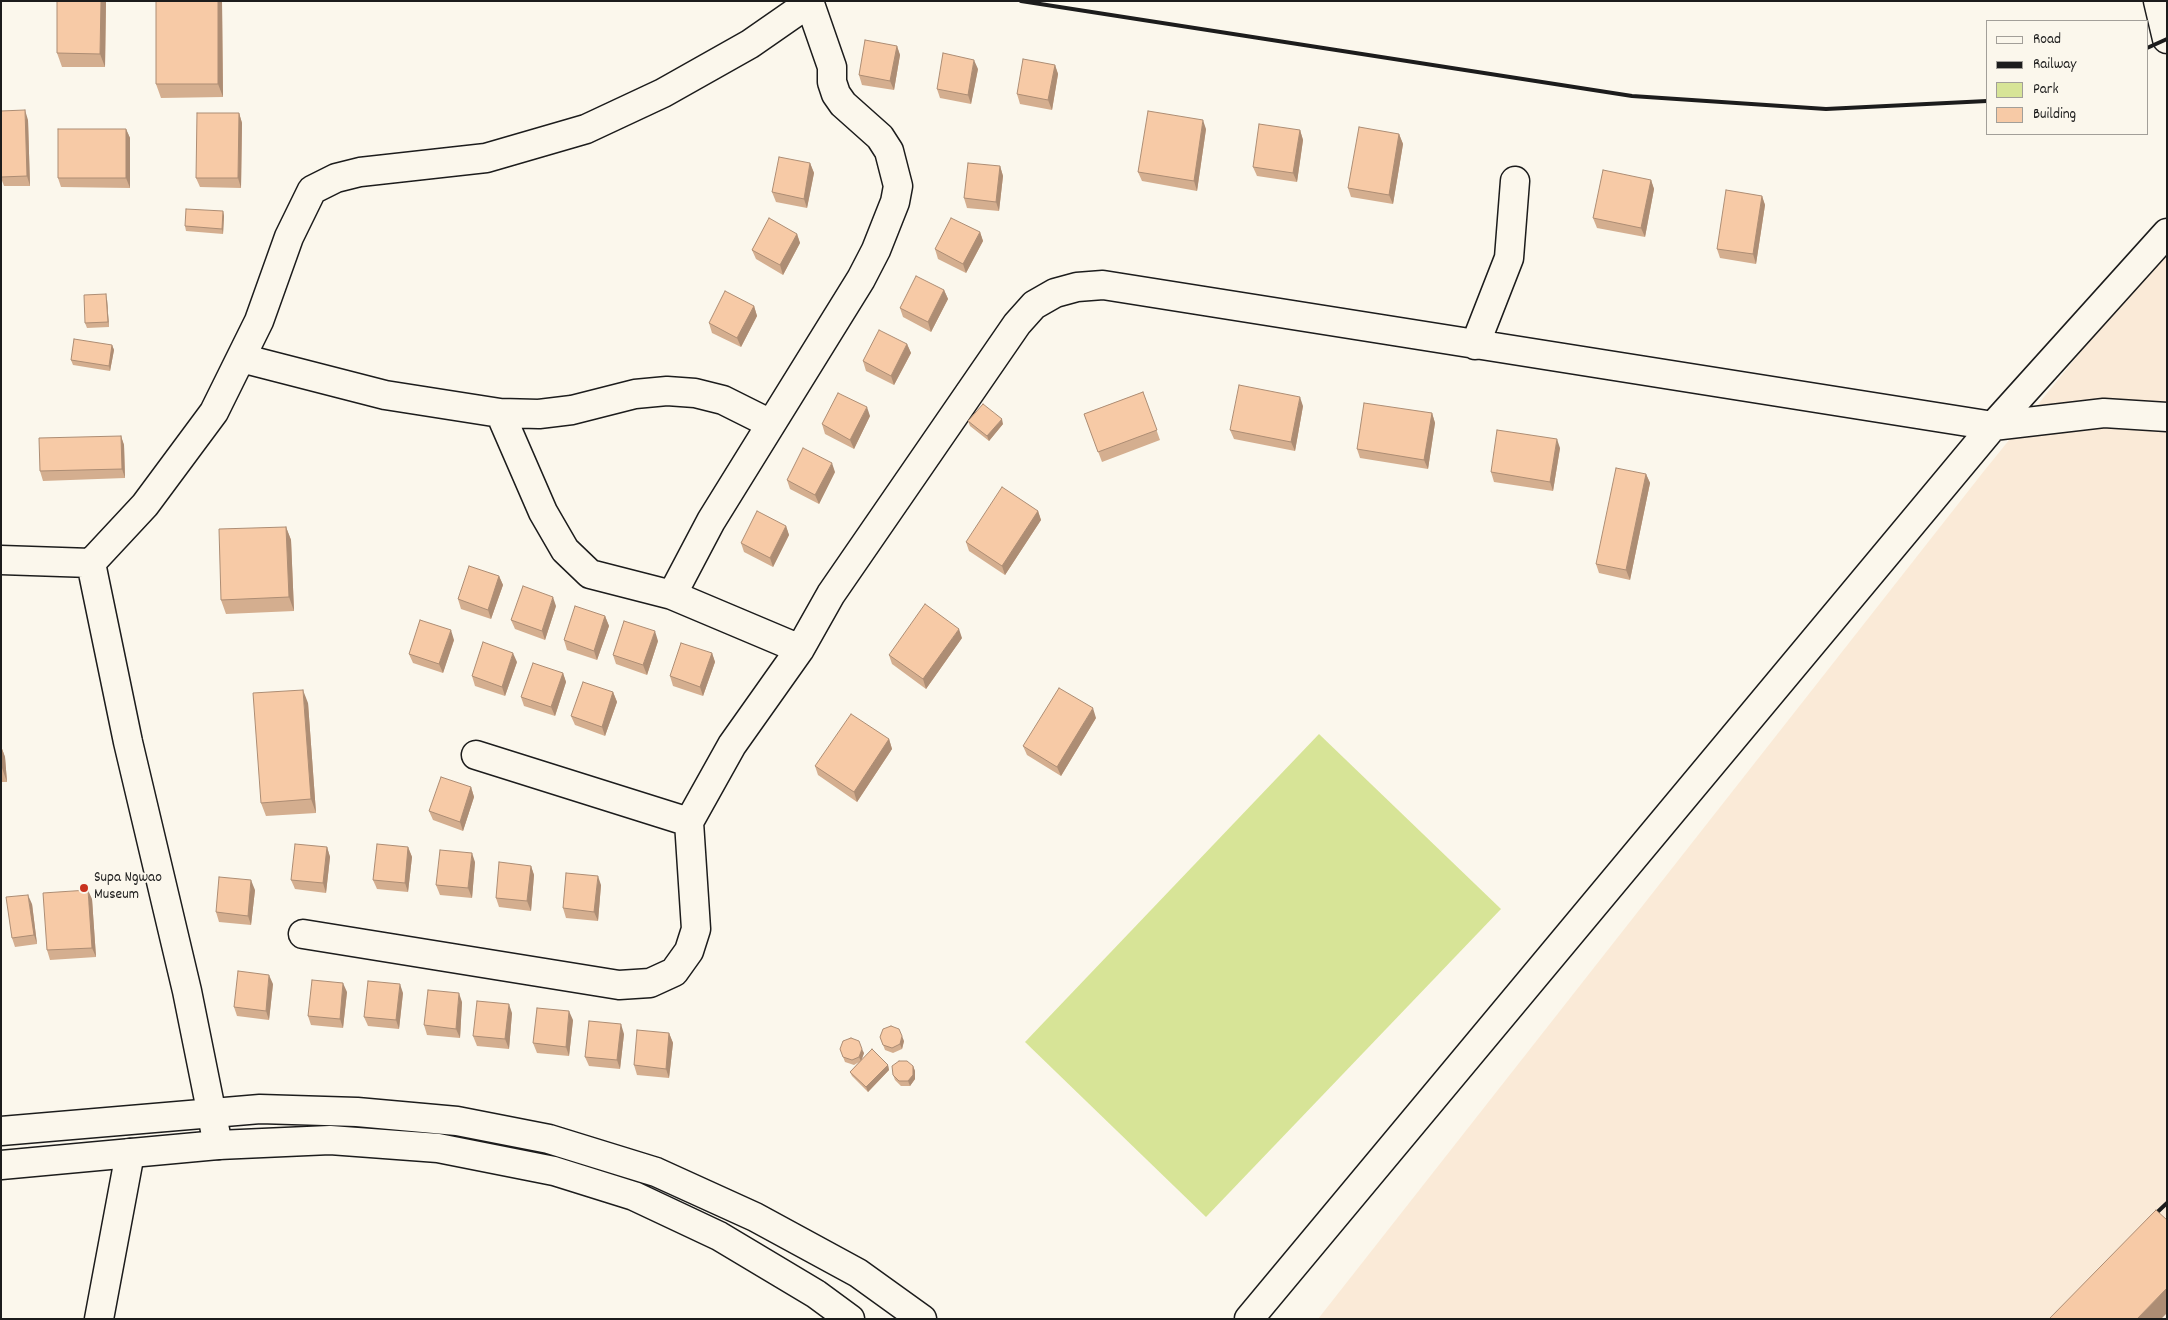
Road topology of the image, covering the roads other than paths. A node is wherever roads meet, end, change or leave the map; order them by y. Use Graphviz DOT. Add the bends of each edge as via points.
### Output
graph roads {
  1 [pos="2158,1"];
  2 [pos="809,2"];
  3 [pos="2167,38"];
  4 [pos="1515,181"];
  5 [pos="2167,233"];
  6 [pos="1475,345"];
  7 [pos="241,358"];
  8 [pos="500,413"];
  9 [pos="2167,417"];
  10 [pos="771,424"];
  11 [pos="1993,426"];
  12 [pos="1,560"];
  13 [pos="92,563"];
  14 [pos="672,595"];
  15 [pos="800,649"];
  16 [pos="476,755"];
  17 [pos="689,822"];
  18 [pos="303,934"];
  19 [pos="213,1112"];
  20 [pos="1,1131"];
  21 [pos="218,1145"];
  22 [pos="130,1153"];
  23 [pos="1,1165"];
  24 [pos="99,1319"];
  25 [pos="850,1319"];
  26 [pos="922,1319"];
  27 [pos="1250,1319"];
  1 -- 3 [label="street"];
  2 -- 7 [label="street" via="750,44 663,93 586,129 486,158 360,172 336,178 312,190 289,237 259,321"];
  2 -- 10 [label="street" via="832,67 836,94 880,137 888,151 898,186 876,250 861,279"];
  4 -- 6 [label="street" via="1510,258"];
  5 -- 11 [label="street"];
  6 -- 11 [label="street"];
  6 -- 15 [label="street" via="1103,285 1055,293 1034,305 1017,324 831,594"];
  7 -- 8 [label="street" via="385,395"];
  7 -- 13 [label="street" via="214,412 145,506"];
  8 -- 10 [label="street" via="538,414 572,410 635,394 667,391 723,400"];
  8 -- 14 [label="street" via="543,512 565,550 590,574"];
  9 -- 11 [label="street" via="2104,414"];
  10 -- 14 [label="street" via="711,521"];
  11 -- 27 [label="street"];
  12 -- 13 [label="street"];
  13 -- 19 [label="street" via="128,742"];
  14 -- 15 [label="street"];
  15 -- 17 [label="street" via="732,745"];
  16 -- 17 [label="street"];
  17 -- 18 [label="street" via="696,929 689,951 674,972 650,983 619,985"];
  19 -- 20 [label="street"];
  19 -- 21 [label="street"];
  19 -- 26 [label="street" via="260,1109 357,1112 457,1121 549,1139 656,1172 755,1217 858,1273"];
  21 -- 22 [label="street"];
  21 -- 25 [label="street" via="330,1140 438,1148 554,1171 634,1196 719,1236 816,1294"];
  22 -- 23 [label="street"];
  22 -- 24 [label="street"];
}
